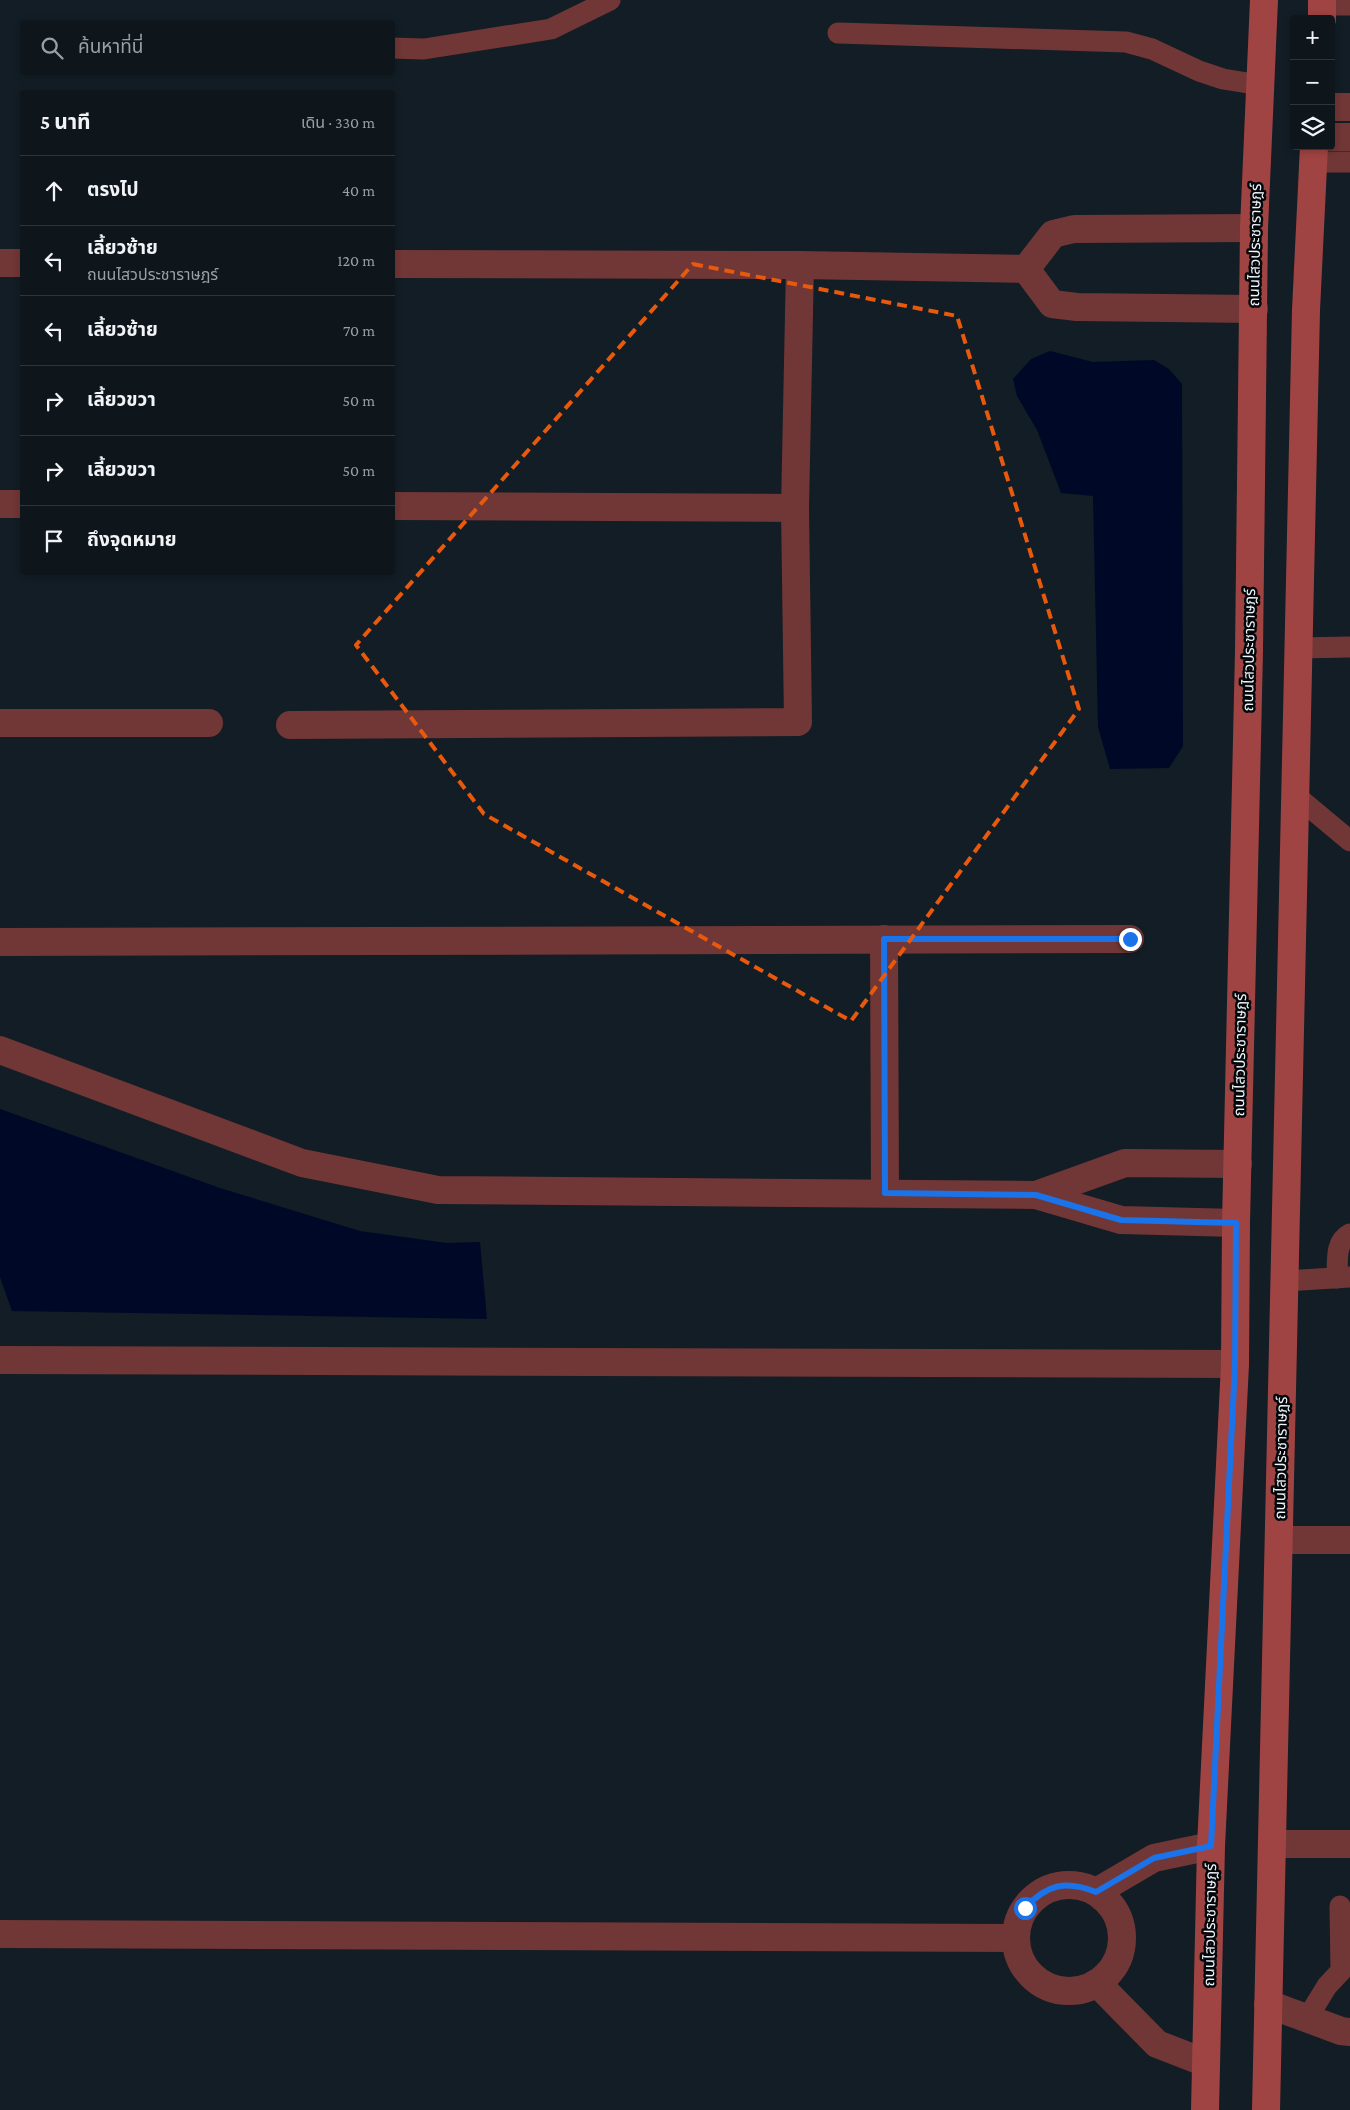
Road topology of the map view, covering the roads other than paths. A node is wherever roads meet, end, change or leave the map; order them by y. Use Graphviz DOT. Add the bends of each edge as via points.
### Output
graph roads {
  1 [pos="610,0"];
  2 [pos="1264,0"];
  3 [pos="1350,5"];
  4 [pos="1322,8"];
  5 [pos="838,33"];
  6 [pos="395,48"];
  7 [pos="1260,85"];
  8 [pos="1335,107"];
  9 [pos="1350,107"];
  10 [pos="1335,137"];
  11 [pos="1350,137"];
  12 [pos="1314,154"];
  13 [pos="1350,162"];
  14 [pos="1254,228"];
  15 [pos="0,263"];
  16 [pos="20,263"];
  17 [pos="395,264"];
  18 [pos="800,265"];
  19 [pos="1026,269"];
  20 [pos="1254,309"];
  21 [pos="0,504"];
  22 [pos="20,504"];
  23 [pos="395,506"];
  24 [pos="795,508"];
  25 [pos="1350,647"];
  26 [pos="1298,648"];
  27 [pos="0,723"];
  28 [pos="208,723"];
  29 [pos="290,725"];
  30 [pos="1295,795"];
  31 [pos="1350,841"];
  32 [pos="884,939"];
  33 [pos="1130,939"];
  34 [pos="0,942"];
  35 [pos="0,1050"];
  36 [pos="1238,1164"];
  37 [pos="885,1193"];
  38 [pos="1036,1195"];
  39 [pos="1236,1223"];
  40 [pos="1350,1234"];
  41 [pos="1344,1277"];
  42 [pos="1284,1281"];
  43 [pos="0,1360"];
  44 [pos="1235,1364"];
  45 [pos="1279,1540"];
  46 [pos="1350,1540"];
  47 [pos="1272,1844"];
  48 [pos="1350,1844"];
  49 [pos="1211,1846"];
  50 [pos="1096,1892"];
  51 [pos="1340,1906"];
  52 [pos="0,1934"];
  53 [pos="1016,1938"];
  54 [pos="1097,1983"];
  55 [pos="1268,2004"];
  56 [pos="1308,2017"];
  57 [pos="1350,2032"];
  58 [pos="1206,2064"];
  59 [pos="1205,2110"];
  60 [pos="1266,2110"];
  1 -- 6 [label="lane" via="551,29 424,49"];
  2 -- 7 [label="main road, ถนนไสวประชาราษฎร์"];
  3 -- 4 [label="lane"];
  5 -- 7 [label="lane" via="1126,42 1152,49 1223,79"];
  7 -- 14 [label="main road, ถนนไสวประชาราษฎร์"];
  8 -- 9 [label="street"];
  10 -- 11 [label="street"];
  12 -- 13 [label="lane"];
  12 -- 26 [label="main road, ถนนไสวประชาราษฎร์" via="1306,310"];
  14 -- 19 [label="street" via="1074,229 1053,234"];
  14 -- 20 [label="main road, ถนนไสวประชาราษฎร์"];
  15 -- 16 [label="street"];
  17 -- 18 [label="street"];
  18 -- 19 [label="street"];
  18 -- 24 [label="street"];
  19 -- 20 [label="street" via="1052,304"];
  20 -- 36 [label="main road, ถนนไสวประชาราษฎร์"];
  21 -- 22 [label="street"];
  23 -- 24 [label="street"];
  24 -- 29 [label="street" via="798,722"];
  25 -- 26 [label="lane"];
  26 -- 30 [label="main road, ถนนไสวประชาราษฎร์"];
  27 -- 28 [label="street"];
  30 -- 31 [label="lane"];
  30 -- 42 [label="main road, ถนนไสวประชาราษฎร์"];
  32 -- 33 [label="street"];
  32 -- 34 [label="street"];
  32 -- 37 [label="street"];
  35 -- 37 [label="street" via="302,1163 438,1190"];
  36 -- 38 [label="street" via="1125,1163"];
  36 -- 39 [label="main road, ถนนไสวประชาราษฎร์"];
  37 -- 38 [label="street"];
  38 -- 39 [label="street" via="1121,1220"];
  39 -- 44 [label="main road, ถนนไสวประชาราษฎร์"];
  40 -- 41 [label="lane" via="1344,1237 1339,1247"];
  41 -- 42 [label="lane"];
  42 -- 45 [label="main road, ถนนไสวประชาราษฎร์"];
  43 -- 44 [label="street"];
  44 -- 49 [label="main road, ถนนไสวประชาราษฎร์"];
  45 -- 46 [label="street"];
  45 -- 47 [label="main road, ถนนไสวประชาราษฎร์"];
  47 -- 48 [label="street"];
  47 -- 55 [label="main road, ถนนไสวประชาราษฎร์"];
  49 -- 50 [label="street" via="1154,1858"];
  49 -- 58 [label="main road, ถนนไสวประชาราษฎร์"];
  50 -- 53 [label="street" via="1081,1886 1065,1885 1036,1896 1025,1908"];
  50 -- 54 [label="street" via="1110,1903 1119,1919 1122,1937 1119,1955 1110,1971"];
  51 -- 56 [label="lane" via="1341,1971 1327,1986"];
  52 -- 53 [label="street"];
  53 -- 54 [label="street" via="1018,1954 1026,1968 1051,1988 1082,1989"];
  54 -- 58 [label="street" via="1157,2044"];
  55 -- 56 [label="street"];
  55 -- 60 [label="main road, ถนนไสวประชาราษฎร์"];
  56 -- 57 [label="street"];
  58 -- 59 [label="main road, ถนนไสวประชาราษฎร์"];
}
